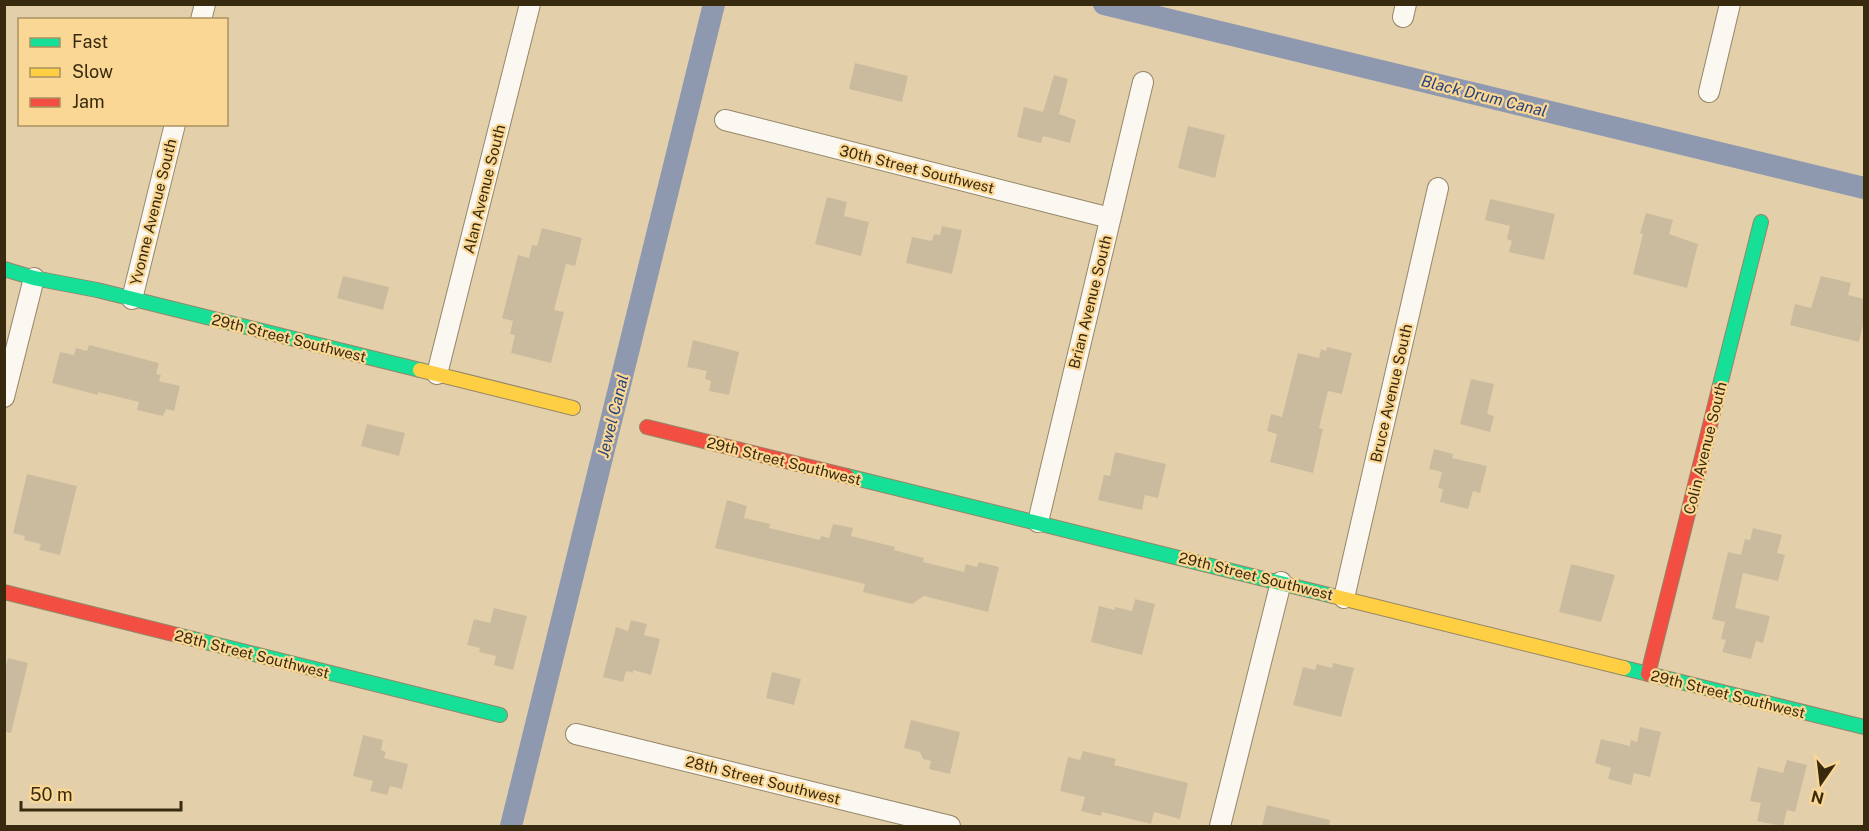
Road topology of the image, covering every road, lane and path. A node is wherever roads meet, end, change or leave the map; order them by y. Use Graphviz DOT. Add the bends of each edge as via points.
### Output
graph roads {
  1 [pos="530,4"];
  2 [pos="1730,4"];
  3 [pos="1143,82"];
  4 [pos="1709,92"];
  5 [pos="725,120"];
  6 [pos="175,126"];
  7 [pos="1438,188"];
  8 [pos="1110,218"];
  9 [pos="1761,222"];
  10 [pos="4,270"];
  11 [pos="34,278"];
  12 [pos="132,299"];
  13 [pos="437,374"];
  14 [pos="4,397"];
  15 [pos="573,408"];
  16 [pos="647,427"];
  17 [pos="1038,522"];
  18 [pos="1281,582"];
  19 [pos="4,592"];
  20 [pos="1344,598"];
  21 [pos="1648,674"];
  22 [pos="500,715"];
  23 [pos="1864,728"];
  24 [pos="576,734"];
  25 [pos="950,826"];
  26 [pos="1220,826"];
  1 -- 13 [label="street, Alan Avenue South"];
  2 -- 4 [label="street"];
  3 -- 8 [label="street, Brian Avenue South"];
  5 -- 8 [label="street, 30th Street Southwest"];
  6 -- 12 [label="street, Yvonne Avenue South"];
  7 -- 20 [label="street, Bruce Avenue South"];
  8 -- 17 [label="street, Brian Avenue South"];
  9 -- 21 [label="street, Colin Avenue South"];
  10 -- 11 [label="street, 29th Street Southwest"];
  11 -- 12 [label="street, 29th Street Southwest"];
  11 -- 14 [label="street"];
  12 -- 13 [label="street, 29th Street Southwest"];
  13 -- 15 [label="street, 29th Street Southwest"];
  16 -- 17 [label="street, 29th Street Southwest"];
  17 -- 18 [label="street, 29th Street Southwest"];
  18 -- 20 [label="street, 29th Street Southwest"];
  18 -- 26 [label="street"];
  19 -- 22 [label="street, 28th Street Southwest"];
  20 -- 21 [label="street, 29th Street Southwest"];
  21 -- 23 [label="street, 29th Street Southwest"];
  24 -- 25 [label="street, 28th Street Southwest"];
}
